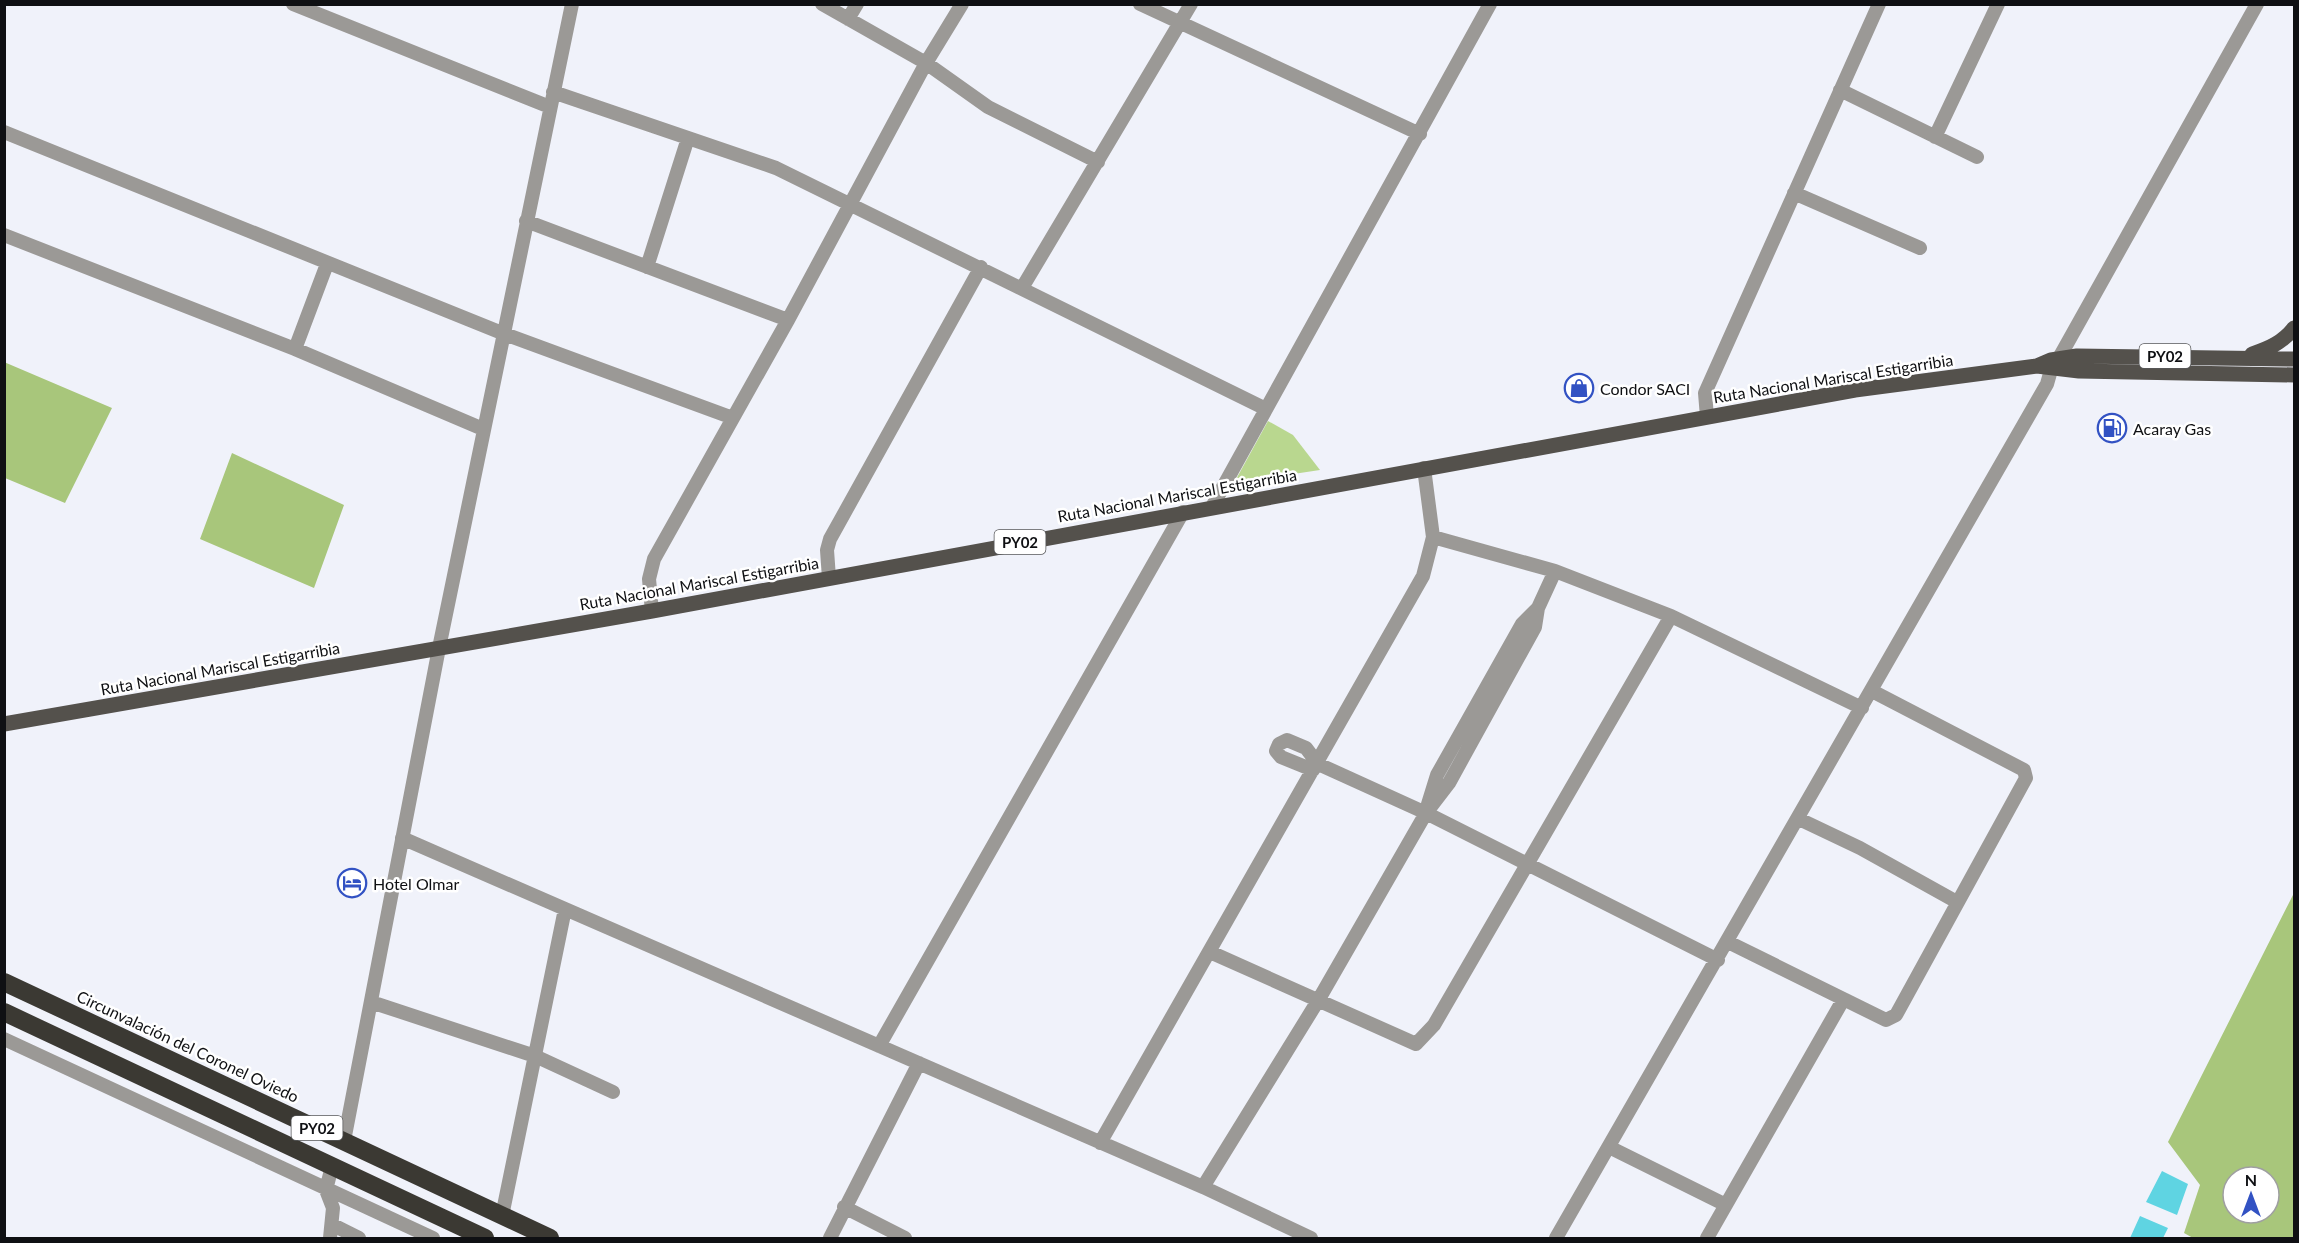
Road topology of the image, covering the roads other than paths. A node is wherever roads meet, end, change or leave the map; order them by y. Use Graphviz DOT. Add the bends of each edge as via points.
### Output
graph roads {
  1 [pos="292,4"];
  2 [pos="572,4"];
  3 [pos="822,4"];
  4 [pos="856,4"];
  5 [pos="962,4"];
  6 [pos="1140,4"];
  7 [pos="1191,4"];
  8 [pos="1491,4"];
  9 [pos="1879,4"];
  10 [pos="1998,4"];
  11 [pos="2257,4"];
  12 [pos="848,19"];
  13 [pos="1180,24"];
  14 [pos="926,63"];
  15 [pos="1840,90"];
  16 [pos="553,92"];
  17 [pos="550,107"];
  18 [pos="4,132"];
  19 [pos="1420,134"];
  20 [pos="1935,137"];
  21 [pos="688,138"];
  22 [pos="1977,157"];
  23 [pos="1098,162"];
  24 [pos="1794,193"];
  25 [pos="852,203"];
  26 [pos="526,221"];
  27 [pos="4,235"];
  28 [pos="1920,248"];
  29 [pos="327,264"];
  30 [pos="647,267"];
  31 [pos="981,267"];
  32 [pos="1022,288"];
  33 [pos="788,320"];
  34 [pos="2295,328"];
  35 [pos="502,333"];
  36 [pos="295,349"];
  37 [pos="2230,357"];
  38 [pos="2295,358"];
  39 [pos="2049,365"];
  40 [pos="2295,375"];
  41 [pos="1266,409"];
  42 [pos="1707,417"];
  43 [pos="733,418"];
  44 [pos="483,429"];
  45 [pos="1424,468"];
  46 [pos="1212,507"];
  47 [pos="1182,512"];
  48 [pos="1433,537"];
  49 [pos="1555,571"];
  50 [pos="828,578"];
  51 [pos="652,611"];
  52 [pos="1671,616"];
  53 [pos="439,648"];
  54 [pos="1872,691"];
  55 [pos="1862,708"];
  56 [pos="4,724"];
  57 [pos="1316,767"];
  58 [pos="1426,813"];
  59 [pos="1799,819"];
  60 [pos="402,838"];
  61 [pos="1526,865"];
  62 [pos="1957,902"];
  63 [pos="565,909"];
  64 [pos="1728,942"];
  65 [pos="1210,952"];
  66 [pos="1718,960"];
  67 [pos="4,982"];
  68 [pos="1319,999"];
  69 [pos="1843,1000"];
  70 [pos="370,1002"];
  71 [pos="4,1012"];
  72 [pos="4,1039"];
  73 [pos="879,1046"];
  74 [pos="535,1056"];
  75 [pos="919,1063"];
  76 [pos="613,1092"];
  77 [pos="344,1141"];
  78 [pos="1100,1143"];
  79 [pos="1609,1147"];
  80 [pos="332,1166"];
  81 [pos="1203,1188"];
  82 [pos="326,1190"];
  83 [pos="1726,1205"];
  84 [pos="844,1207"];
  85 [pos="502,1216"];
  86 [pos="331,1232"];
  87 [pos="359,1239"];
  88 [pos="433,1239"];
  89 [pos="485,1239"];
  90 [pos="550,1239"];
  91 [pos="830,1239"];
  92 [pos="905,1239"];
  93 [pos="1311,1239"];
  94 [pos="1556,1239"];
  95 [pos="1707,1239"];
  1 -- 17 [label="street"];
  2 -- 16 [label="street"];
  3 -- 12 [label="street"];
  4 -- 12 [label="street"];
  5 -- 14 [label="street"];
  6 -- 13 [label="street"];
  7 -- 13 [label="street"];
  8 -- 19 [label="street"];
  9 -- 15 [label="street"];
  10 -- 20 [label="street"];
  11 -- 39 [label="street"];
  12 -- 14 [label="street"];
  13 -- 19 [label="street"];
  13 -- 23 [label="street"];
  14 -- 23 [label="street" via="988,107"];
  14 -- 25 [label="street"];
  15 -- 20 [label="street"];
  15 -- 24 [label="street"];
  16 -- 17 [label="street"];
  16 -- 21 [label="street"];
  17 -- 26 [label="street"];
  18 -- 29 [label="street"];
  19 -- 41 [label="street"];
  20 -- 22 [label="street"];
  21 -- 25 [label="street" via="776,168"];
  21 -- 30 [label="street"];
  23 -- 32 [label="street"];
  24 -- 28 [label="street"];
  24 -- 42 [label="street" via="1705,393"];
  25 -- 31 [label="street"];
  25 -- 33 [label="street"];
  26 -- 30 [label="street"];
  26 -- 35 [label="street"];
  27 -- 36 [label="street"];
  29 -- 35 [label="street"];
  29 -- 36 [label="street"];
  30 -- 33 [label="street"];
  31 -- 32 [label="street"];
  31 -- 50 [label="street" via="830,539"];
  32 -- 41 [label="street"];
  33 -- 43 [label="street"];
  34 -- 37 [label="main road" via="2272,348"];
  35 -- 43 [label="street"];
  35 -- 44 [label="street"];
  36 -- 44 [label="street"];
  37 -- 38 [label="main road, Ruta Nacional Mariscal Estigarribia / PY02"];
  37 -- 39 [label="main road, Ruta Nacional Mariscal Estigarribia / PY02" via="2126,355"];
  39 -- 40 [label="main road, Ruta Nacional Mariscal Estigarribia / PY02"];
  39 -- 42 [label="main road, Ruta Nacional Mariscal Estigarribia / PY02" via="1855,390"];
  39 -- 54 [label="street" via="2048,384"];
  41 -- 46 [label="street"];
  42 -- 45 [label="main road, Ruta Nacional Mariscal Estigarribia / PY02"];
  43 -- 51 [label="street" via="654,559 649,579"];
  44 -- 53 [label="street"];
  45 -- 46 [label="main road, Ruta Nacional Mariscal Estigarribia / PY02"];
  45 -- 48 [label="street"];
  46 -- 47 [label="main road, Ruta Nacional Mariscal Estigarribia / PY02"];
  47 -- 50 [label="main road, Ruta Nacional Mariscal Estigarribia / PY02"];
  47 -- 73 [label="street"];
  48 -- 49 [label="street"];
  48 -- 57 [label="street" via="1423,576"];
  49 -- 52 [label="street"];
  49 -- 58 [label="street" via="1538,608 1522,624 1437,776"];
  50 -- 51 [label="main road, Ruta Nacional Mariscal Estigarribia / PY02"];
  51 -- 53 [label="main road, Ruta Nacional Mariscal Estigarribia / PY02"];
  52 -- 55 [label="street"];
  52 -- 61 [label="street"];
  53 -- 56 [label="main road, Ruta Nacional Mariscal Estigarribia / PY02"];
  53 -- 60 [label="street"];
  54 -- 55 [label="street"];
  54 -- 62 [label="street" via="2024,770 2026,778"];
  55 -- 59 [label="street"];
  57 -- 58 [label="street"];
  57 -- 65 [label="street"];
  58 -- 61 [label="street"];
  58 -- 68 [label="street"];
  59 -- 62 [label="street"];
  59 -- 64 [label="street"];
  60 -- 63 [label="street"];
  60 -- 70 [label="street"];
  61 -- 66 [label="street"];
  61 -- 68 [label="street" via="1434,1025 1416,1044"];
  62 -- 69 [label="street" via="1896,1015 1886,1020"];
  63 -- 73 [label="street"];
  63 -- 74 [label="street"];
  64 -- 66 [label="street"];
  64 -- 69 [label="street"];
  65 -- 68 [label="street"];
  65 -- 78 [label="street"];
  66 -- 79 [label="street"];
  67 -- 77 [label="highway, Circunvalación del Coronel Oviedo / PY02"];
  68 -- 81 [label="street"];
  69 -- 83 [label="street"];
  70 -- 74 [label="street"];
  70 -- 77 [label="street"];
  71 -- 80 [label="highway, PY02"];
  72 -- 82 [label="street"];
  73 -- 75 [label="street"];
  74 -- 76 [label="street"];
  74 -- 85 [label="street"];
  75 -- 78 [label="street"];
  75 -- 84 [label="street"];
  77 -- 85 [label="highway, Circunvalación del Coronel Oviedo / PY02"];
  78 -- 81 [label="street"];
  79 -- 83 [label="street"];
  79 -- 94 [label="street"];
  80 -- 82 [label="street"];
  80 -- 89 [label="highway, PY02"];
  81 -- 93 [label="street"];
  82 -- 86 [label="street" via="333,1208"];
  82 -- 88 [label="street"];
  83 -- 95 [label="street"];
  84 -- 91 [label="street"];
  84 -- 92 [label="street"];
  85 -- 90 [label="highway, Circunvalación del Coronel Oviedo / PY02"];
  86 -- 87 [label="street"];
}
